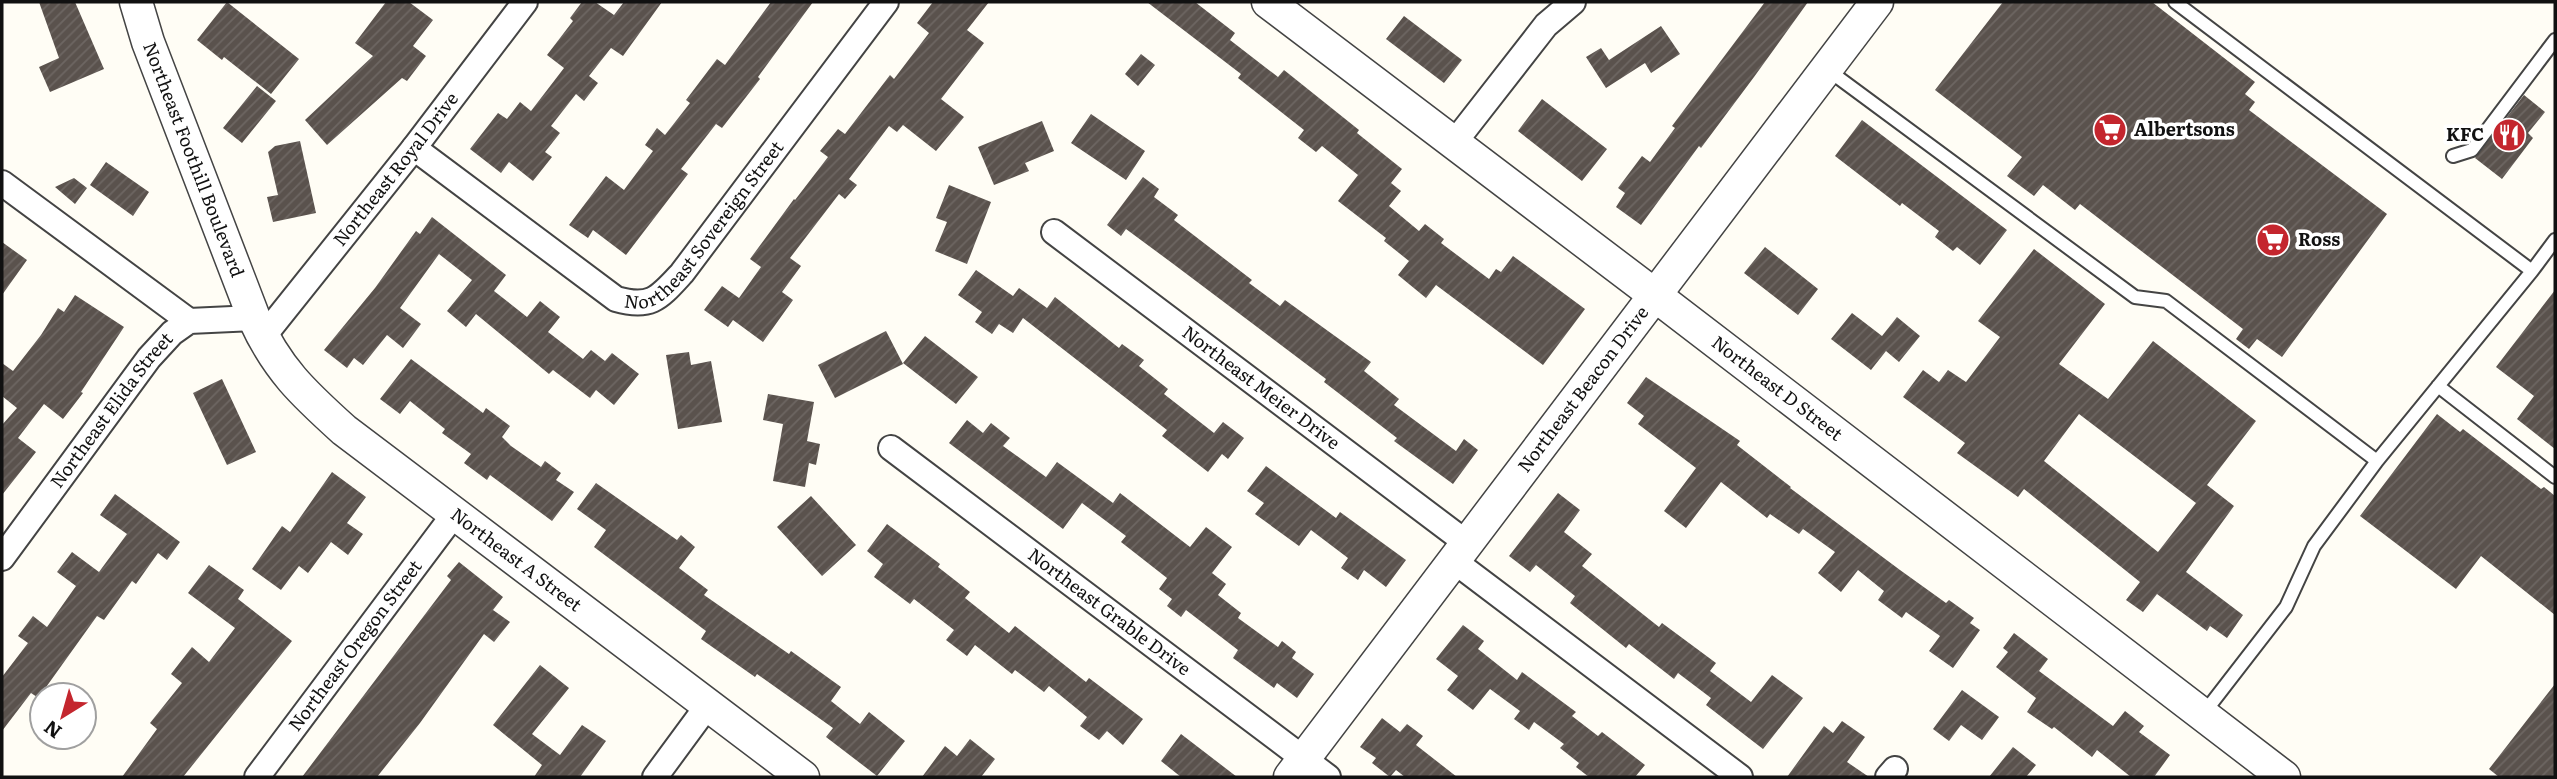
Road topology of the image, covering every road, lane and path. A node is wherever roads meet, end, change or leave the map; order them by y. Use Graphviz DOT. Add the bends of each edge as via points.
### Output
graph roads {
  1 [pos="136,2"];
  2 [pos="525,2"];
  3 [pos="886,2"];
  4 [pos="1268,2"];
  5 [pos="1573,2"];
  6 [pos="1877,2"];
  7 [pos="2175,2"];
  8 [pos="2555,40"];
  9 [pos="1828,70"];
  10 [pos="1454,143"];
  11 [pos="414,148"];
  12 [pos="2453,156"];
  13 [pos="2,183"];
  14 [pos="1054,232"];
  15 [pos="2555,240"];
  16 [pos="2532,271"];
  17 [pos="1656,296"];
  18 [pos="189,321"];
  19 [pos="259,327"];
  20 [pos="2438,386"];
  21 [pos="891,448"];
  22 [pos="2377,461"];
  23 [pos="2555,477"];
  24 [pos="455,513"];
  25 [pos="1461,552"];
  26 [pos="2,558"];
  27 [pos="708,705"];
  28 [pos="2203,715"];
  29 [pos="1307,771"];
  30 [pos="257,777"];
  31 [pos="655,777"];
  32 [pos="803,777"];
  33 [pos="1740,777"];
  34 [pos="2284,777"];
  1 -- 19 [label="street, Northeast Foothill Boulevard"];
  2 -- 11 [label="street, Northeast Royal Drive"];
  3 -- 11 [label="street, Northeast Sovereign Street" via="682,273 650,302 616,299"];
  4 -- 10 [label="street, Northeast D Street"];
  5 -- 10 [label="street" via="1546,25"];
  6 -- 9 [label="street, Northeast Beacon Drive"];
  7 -- 16 [label="lane"];
  8 -- 12 [label="lane" via="2472,150"];
  9 -- 17 [label="street, Northeast Beacon Drive"];
  9 -- 22 [label="lane" via="2135,297 2166,301"];
  10 -- 17 [label="street, Northeast D Street"];
  11 -- 19 [label="street, Northeast Royal Drive"];
  13 -- 18 [label="street"];
  14 -- 25 [label="street, Northeast Meier Drive"];
  15 -- 16 [label="lane"];
  16 -- 20 [label="lane"];
  17 -- 25 [label="street, Northeast Beacon Drive"];
  17 -- 28 [label="street, Northeast D Street"];
  18 -- 19 [label="street, Northeast Elida Street"];
  18 -- 26 [label="street, Northeast Elida Street" via="149,358"];
  19 -- 24 [label="street, Northeast A Street" via="276,361 310,398 344,430"];
  20 -- 22 [label="lane"];
  20 -- 23 [label="lane"];
  21 -- 29 [label="street, Northeast Grable Drive"];
  22 -- 28 [label="lane" via="2314,545 2286,607"];
  24 -- 27 [label="street, Northeast A Street"];
  24 -- 30 [label="street, Northeast Oregon Street"];
  25 -- 29 [label="street, Northeast Beacon Drive"];
  25 -- 33 [label="street, Northeast Meier Drive"];
  27 -- 31 [label="street"];
  27 -- 32 [label="street, Northeast A Street"];
  28 -- 34 [label="street, Northeast D Street"];
}
